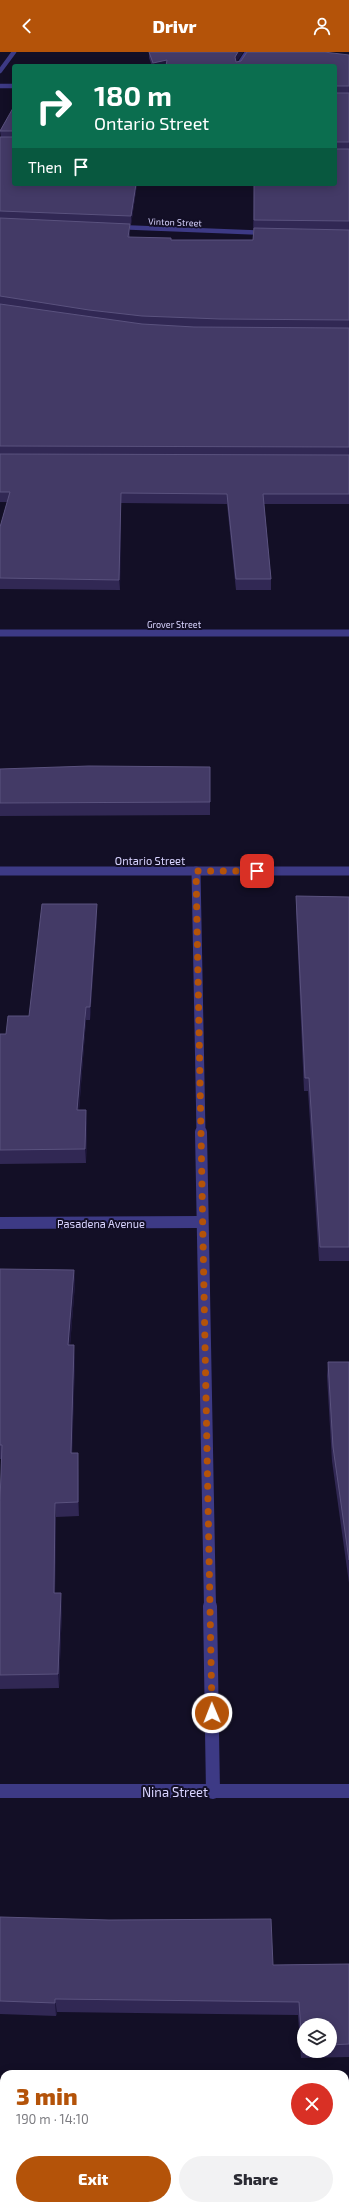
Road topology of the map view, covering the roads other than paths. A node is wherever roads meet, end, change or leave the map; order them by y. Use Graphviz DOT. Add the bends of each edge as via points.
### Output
graph roads {
  1 [pos="14,52"];
  2 [pos="247,52"];
  3 [pos="239,64"];
  4 [pos="0,71"];
  5 [pos="0,86"];
  6 [pos="12,86"];
  7 [pos="108,227"];
  8 [pos="271,233"];
  9 [pos="0,633"];
  10 [pos="349,633"];
  11 [pos="0,871"];
  12 [pos="196,871"];
  13 [pos="349,871"];
  14 [pos="201,1222"];
  15 [pos="0,1223"];
  16 [pos="0,1791"];
  17 [pos="213,1792"];
  18 [pos="349,1792"];
  1 -- 4 [label="street"];
  2 -- 3 [label="street"];
  5 -- 6 [label="street"];
  7 -- 8 [label="street, Vinton Street"];
  9 -- 10 [label="street, Grover Street"];
  11 -- 12 [label="street, Ontario Street"];
  12 -- 13 [label="street, Ontario Street"];
  12 -- 14 [label="street"];
  14 -- 15 [label="street, Pasadena Avenue"];
  14 -- 17 [label="street"];
  16 -- 17 [label="street, Nina Street"];
  17 -- 18 [label="street, Nina Street"];
}
